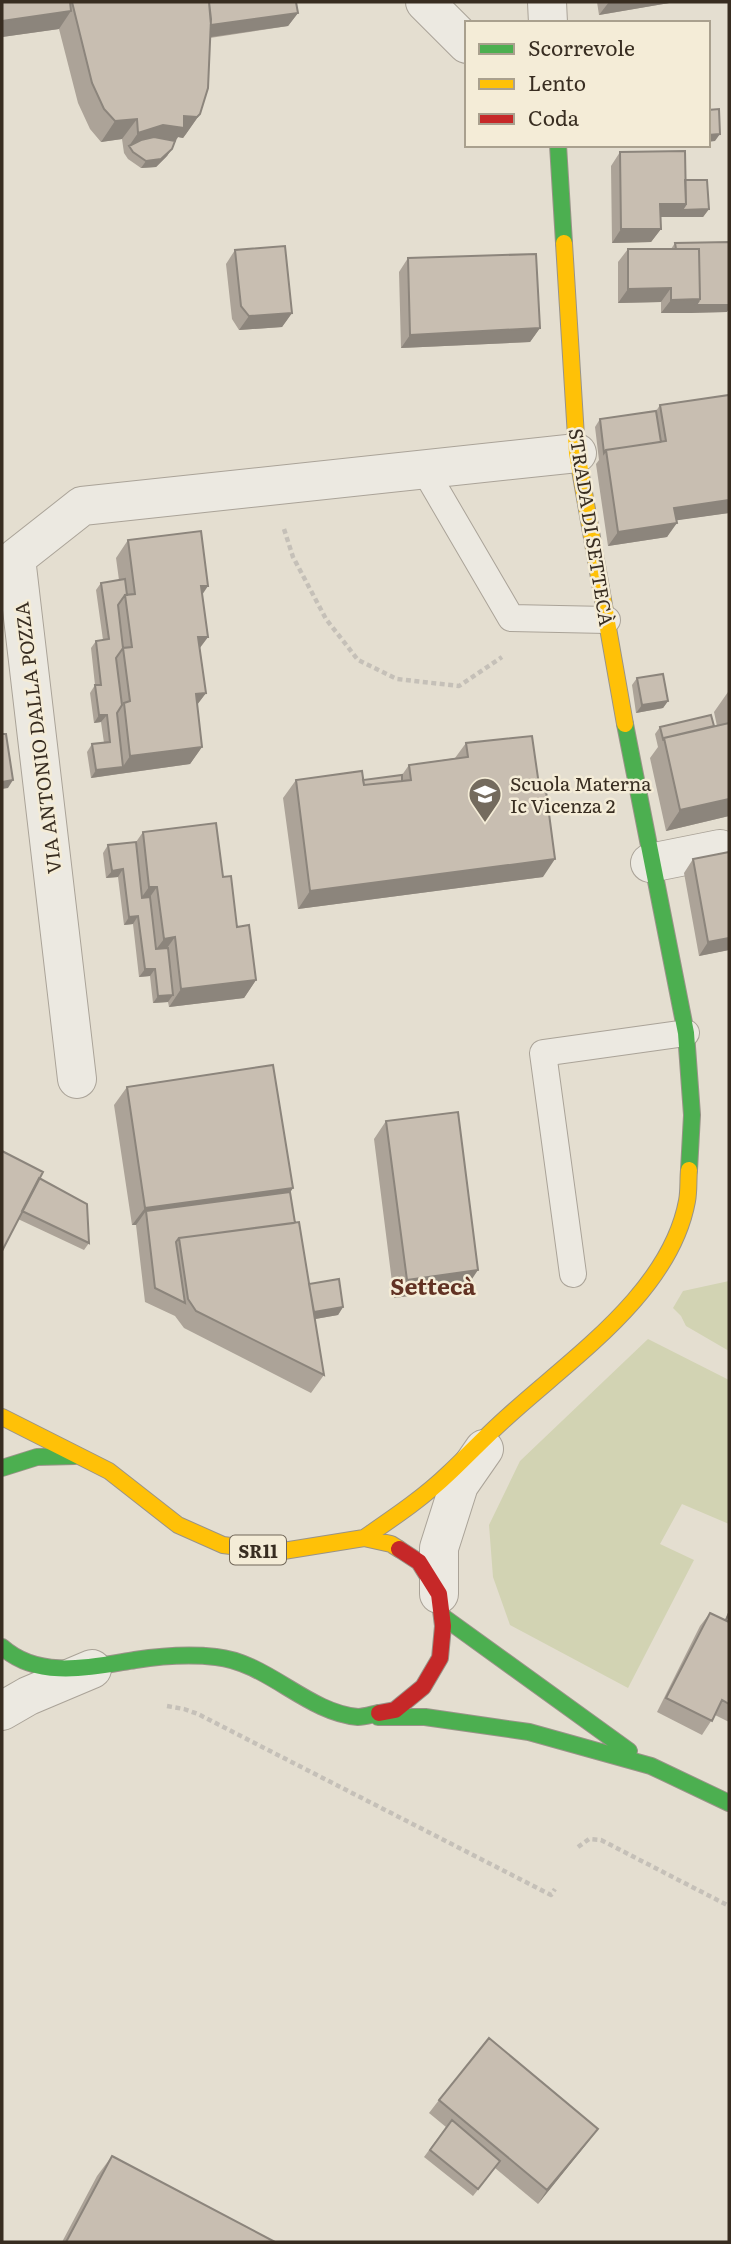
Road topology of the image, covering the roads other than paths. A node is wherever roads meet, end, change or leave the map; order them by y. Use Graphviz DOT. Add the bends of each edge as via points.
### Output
graph roads {
  1 [pos="425,2"];
  2 [pos="547,2"];
  3 [pos="548,21"];
  4 [pos="465,42"];
  5 [pos="558,147"];
  6 [pos="577,453"];
  7 [pos="424,469"];
  8 [pos="607,620"];
  9 [pos="720,849"];
  10 [pos="650,863"];
  11 [pos="686,1033"];
  12 [pos="77,1079"];
  13 [pos="573,1274"];
  14 [pos="2,1417"];
  15 [pos="505,1418"];
  16 [pos="78,1456"];
  17 [pos="2,1468"];
  18 [pos="364,1538"];
  19 [pos="440,1605"];
  20 [pos="2,1647"];
  21 [pos="92,1669"];
  22 [pos="2,1711"];
  23 [pos="359,1717"];
  24 [pos="651,1766"];
  25 [pos="729,1803"];
  1 -- 4 [label="street"];
  2 -- 3 [label="street"];
  5 -- 6 [label="main road, STRADA DI SETTECÀ"];
  6 -- 7 [label="street, VIA ANTONIO DALLA POZZA"];
  6 -- 8 [label="main road, STRADA DI SETTECÀ"];
  7 -- 8 [label="lane" via="511,618"];
  7 -- 12 [label="street, VIA ANTONIO DALLA POZZA" via="82,506 16,558"];
  8 -- 10 [label="main road, STRADA DI SETTECÀ"];
  9 -- 10 [label="street"];
  10 -- 11 [label="main road, STRADA DI SETTECÀ"];
  11 -- 13 [label="lane" via="543,1053"];
  11 -- 15 [label="main road, STRADA DI SETTECÀ" via="692,1115 687,1201 678,1232 660,1265 620,1318"];
  14 -- 16 [label="main road"];
  15 -- 18 [label="main road, STRADA DI SETTECÀ" via="447,1475"];
  15 -- 19 [label="street" via="459,1485 439,1548"];
  16 -- 17 [label="main road, SR11" via="21,1459"];
  16 -- 18 [label="main road, SR11" via="109,1471 178,1525 223,1545 277,1552"];
  18 -- 19 [label="main road, SR11" via="391,1544 419,1562"];
  19 -- 23 [label="main road" via="440,1658 423,1687 395,1710"];
  19 -- 24 [label="main road"];
  20 -- 21 [label="main road" via="13,1658 48,1668"];
  21 -- 22 [label="street"];
  21 -- 23 [label="main road" via="137,1660 219,1657 243,1663 323,1707"];
  23 -- 24 [label="main road" via="425,1717 529,1732"];
  24 -- 25 [label="main road"];
}
